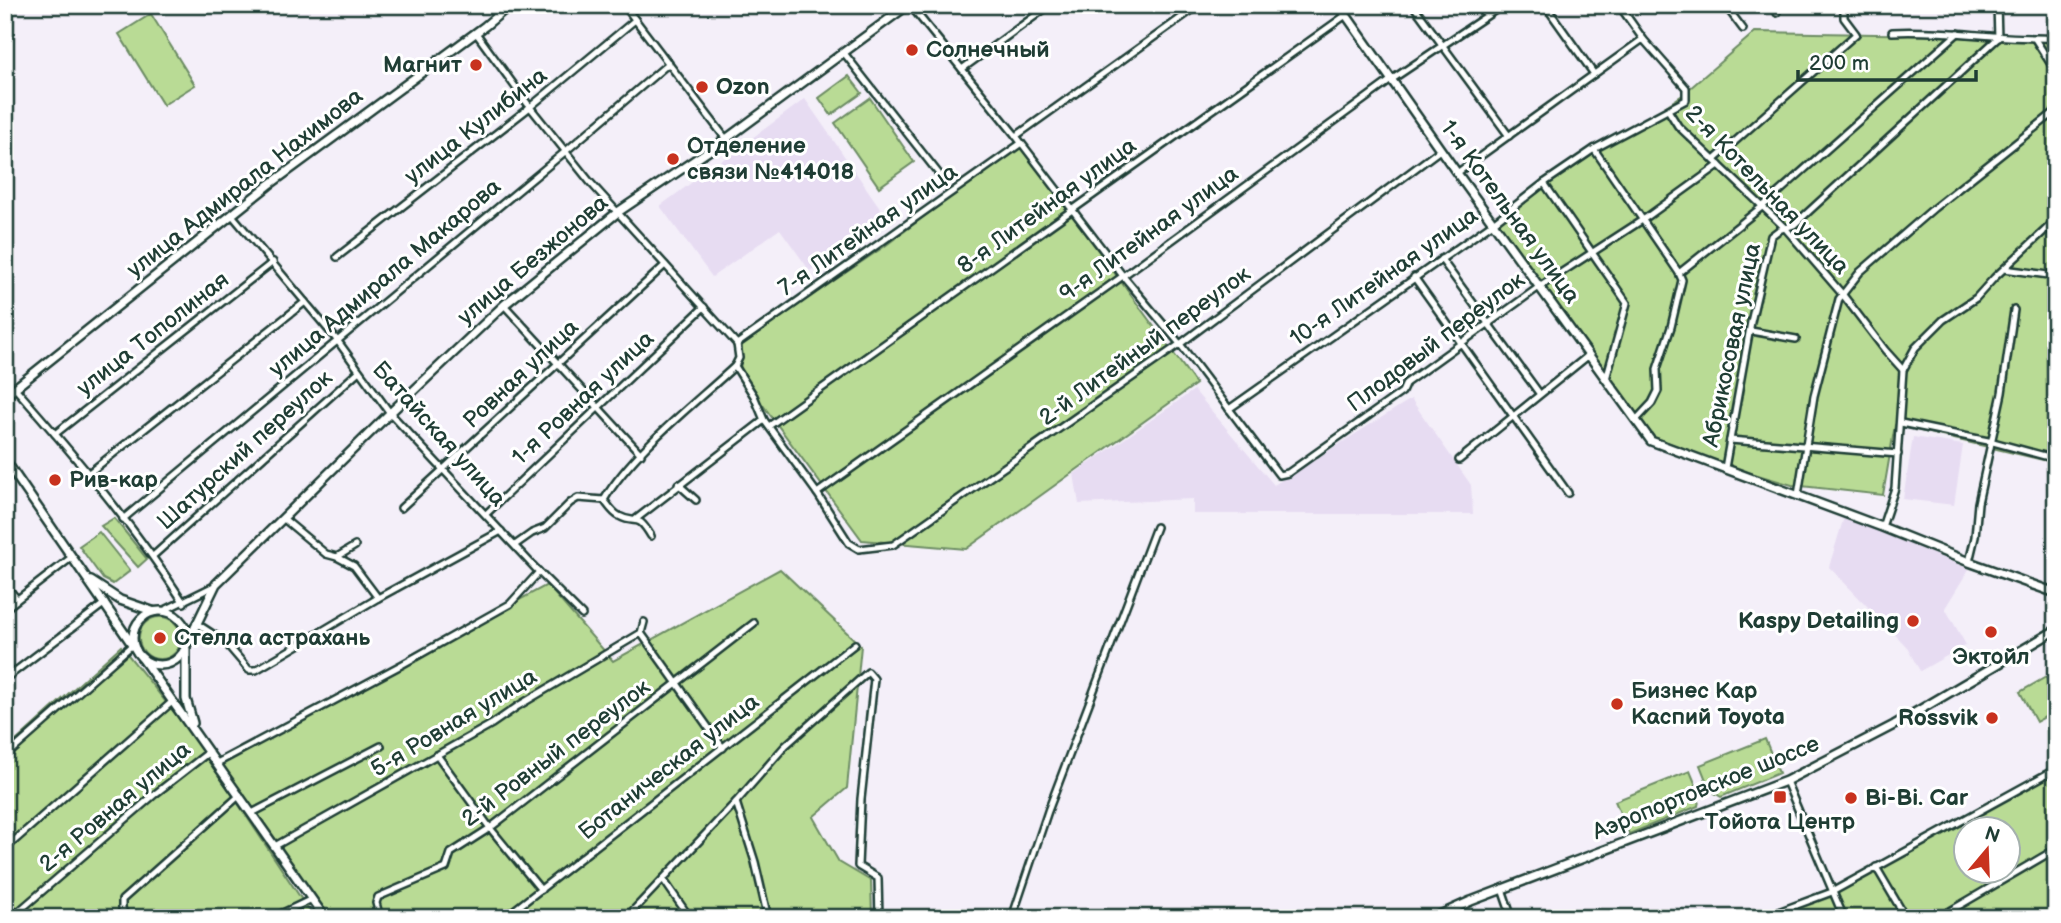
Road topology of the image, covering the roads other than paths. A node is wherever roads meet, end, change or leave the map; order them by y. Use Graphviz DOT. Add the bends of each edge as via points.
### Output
graph roads {
  1 [pos="510,5"];
  2 [pos="624,5"];
  3 [pos="909,5"];
  4 [pos="1050,5"];
  5 [pos="1199,5"];
  6 [pos="1339,5"];
  7 [pos="1413,5"];
  8 [pos="1503,5"];
  9 [pos="1545,5"];
  10 [pos="1619,5"];
  11 [pos="1725,5"];
  12 [pos="1777,5"];
  13 [pos="1844,5"];
  14 [pos="1997,5"];
  15 [pos="1777,13"];
  16 [pos="1346,15"];
  17 [pos="635,20"];
  18 [pos="1743,29"];
  19 [pos="1892,32"];
  20 [pos="476,33"];
  21 [pos="1958,33"];
  22 [pos="1998,38"];
  23 [pos="2056,38"];
  24 [pos="1643,39"];
  25 [pos="2035,40"];
  26 [pos="1443,47"];
  27 [pos="844,53"];
  28 [pos="669,63"];
  29 [pos="962,69"];
  30 [pos="2056,72"];
  31 [pos="1594,74"];
  32 [pos="1391,80"];
  33 [pos="530,107"];
  34 [pos="1668,110"];
  35 [pos="2056,111"];
  36 [pos="1016,136"];
  37 [pos="1509,136"];
  38 [pos="726,139"];
  39 [pos="1020,144"];
  40 [pos="1594,149"];
  41 [pos="1440,150"];
  42 [pos="566,151"];
  43 [pos="1716,163"];
  44 [pos="1457,173"];
  45 [pos="939,174"];
  46 [pos="1544,183"];
  47 [pos="1763,206"];
  48 [pos="1071,209"];
  49 [pos="618,212"];
  50 [pos="232,215"];
  51 [pos="1643,220"];
  52 [pos="2056,220"];
  53 [pos="1493,223"];
  54 [pos="1785,228"];
  55 [pos="1592,253"];
  56 [pos="337,257"];
  57 [pos="1441,259"];
  58 [pos="273,262"];
  59 [pos="665,265"];
  60 [pos="2004,269"];
  61 [pos="1679,272"];
  62 [pos="1123,276"];
  63 [pos="2056,276"];
  64 [pos="1414,277"];
  65 [pos="1539,287"];
  66 [pos="1843,295"];
  67 [pos="305,302"];
  68 [pos="504,305"];
  69 [pos="704,307"];
  70 [pos="2014,310"];
  71 [pos="1489,325"];
  72 [pos="1751,331"];
  73 [pos="1796,339"];
  74 [pos="337,340"];
  75 [pos="737,344"];
  76 [pos="1180,344"];
  77 [pos="1462,344"];
  78 [pos="1589,355"];
  79 [pos="558,365"];
  80 [pos="735,366"];
  81 [pos="1903,370"];
  82 [pos="359,371"];
  83 [pos="1606,379"];
  84 [pos="15,388"];
  85 [pos="1539,393"];
  86 [pos="5,396"];
  87 [pos="598,406"];
  88 [pos="1229,409"];
  89 [pos="390,413"];
  90 [pos="1514,414"];
  91 [pos="764,420"];
  92 [pos="1636,420"];
  93 [pos="1901,423"];
  94 [pos="769,426"];
  95 [pos="55,434"];
  96 [pos="1730,440"];
  97 [pos="1993,442"];
  98 [pos="1804,447"];
  99 [pos="640,454"];
  100 [pos="1898,454"];
  101 [pos="2056,459"];
  102 [pos="5,460"];
  103 [pos="1459,460"];
  104 [pos="1725,468"];
  105 [pos="444,469"];
  106 [pos="89,473"];
  107 [pos="678,484"];
  108 [pos="817,493"];
  109 [pos="1568,493"];
  110 [pos="1798,495"];
  111 [pos="604,500"];
  112 [pos="696,500"];
  113 [pos="401,508"];
  114 [pos="486,514"];
  115 [pos="123,519"];
  116 [pos="284,519"];
  117 [pos="636,519"];
  118 [pos="1156,527"];
  119 [pos="1882,527"];
  120 [pos="501,531"];
  121 [pos="651,536"];
  122 [pos="515,545"];
  123 [pos="355,546"];
  124 [pos="153,556"];
  125 [pos="72,557"];
  126 [pos="337,557"];
  127 [pos="1969,562"];
  128 [pos="539,572"];
  129 [pos="85,576"];
  130 [pos="216,584"];
  131 [pos="5,585"];
  132 [pos="2056,593"];
  133 [pos="378,598"];
  134 [pos="17,599"];
  135 [pos="105,603"];
  136 [pos="184,603"];
  137 [pos="5,609"];
  138 [pos="161,611"];
  139 [pos="582,615"];
  140 [pos="644,622"];
  141 [pos="196,623"];
  142 [pos="754,623"];
  143 [pos="2056,630"];
  144 [pos="641,633"];
  145 [pos="855,644"];
  146 [pos="186,646"];
  147 [pos="134,648"];
  148 [pos="142,659"];
  149 [pos="5,679"];
  150 [pos="677,684"];
  151 [pos="173,701"];
  152 [pos="199,737"];
  153 [pos="380,746"];
  154 [pos="723,748"];
  155 [pos="209,752"];
  156 [pos="437,755"];
  157 [pos="5,757"];
  158 [pos="217,763"];
  159 [pos="2056,769"];
  160 [pos="1786,780"];
  161 [pos="240,795"];
  162 [pos="736,802"];
  163 [pos="252,813"];
  164 [pos="490,828"];
  165 [pos="275,846"];
  166 [pos="5,849"];
  167 [pos="2056,849"];
  168 [pos="1876,867"];
  169 [pos="663,879"];
  170 [pos="1502,889"];
  171 [pos="541,890"];
  172 [pos="1832,892"];
  173 [pos="312,899"];
  174 [pos="11,918"];
  175 [pos="128,918"];
  176 [pos="272,918"];
  177 [pos="325,918"];
  178 [pos="380,918"];
  179 [pos="505,918"];
  180 [pos="626,918"];
  181 [pos="690,918"];
  182 [pos="768,918"];
  183 [pos="879,918"];
  184 [pos="1012,918"];
  185 [pos="1433,918"];
  186 [pos="1512,918"];
  187 [pos="1762,918"];
  188 [pos="1844,918"];
  189 [pos="1906,918"];
  190 [pos="1938,918"];
  1 -- 20 [label="main road, улица Адмирала Нахимова"];
  2 -- 17 [label="street"];
  3 -- 27 [label="main road, улица Безжонова"];
  3 -- 29 [label="street"];
  4 -- 29 [label="street"];
  5 -- 36 [label="street"];
  6 -- 16 [label="main road, 1-я Котельная улица"];
  7 -- 26 [label="street"];
  8 -- 26 [label="street, 9-я Литейная улица"];
  9 -- 31 [label="street"];
  10 -- 24 [label="street, 2-я Котельная улица"];
  11 -- 18 [label="street"];
  12 -- 15 [label="street"];
  13 -- 43 [label="street, Плодовый переулок" via="1844,18 1856,34"];
  14 -- 22 [label="street"];
  16 -- 32 [label="main road, 1-я Котельная улица"];
  16 -- 48 [label="street, 8-я Литейная улица"];
  17 -- 28 [label="street"];
  17 -- 33 [label="street, улица Кулибина"];
  19 -- 21 [label="street"];
  20 -- 33 [label="street"];
  20 -- 50 [label="main road, улица Адмирала Нахимова"];
  21 -- 22 [label="street"];
  21 -- 47 [label="street"];
  22 -- 25 [label="street"];
  22 -- 54 [label="street, Абрикосовая улица" via="1794,225"];
  23 -- 25 [label="street"];
  24 -- 31 [label="street"];
  24 -- 34 [label="street, 2-я Котельная улица" via="1686,88 1686,100"];
  25 -- 30 [label="street"];
  26 -- 32 [label="street, 9-я Литейная улица"];
  26 -- 37 [label="street"];
  27 -- 38 [label="main road, улица Безжонова"];
  27 -- 45 [label="street"];
  28 -- 38 [label="street"];
  28 -- 42 [label="street, улица Адмирала Макарова"];
  29 -- 36 [label="street"];
  31 -- 37 [label="street"];
  32 -- 41 [label="main road, 1-я Котельная улица"];
  32 -- 62 [label="street, 9-я Литейная улица"];
  33 -- 42 [label="street"];
  33 -- 56 [label="street, улица Кулибина"];
  34 -- 40 [label="street, 10-я Литейная улица"];
  34 -- 43 [label="street, 2-я Котельная улица"];
  35 -- 66 [label="street" via="1934,208 1860,272"];
  36 -- 39 [label="street"];
  37 -- 44 [label="street"];
  38 -- 49 [label="main road, улица Безжонова"];
  39 -- 48 [label="street"];
  39 -- 75 [label="street, 7-я Литейная улица"];
  40 -- 46 [label="street, 10-я Литейная улица"];
  40 -- 51 [label="street"];
  41 -- 44 [label="main road, 1-я Котельная улица"];
  41 -- 76 [label="street, 2-й Литейный переулок"];
  42 -- 49 [label="street"];
  42 -- 74 [label="street, улица Адмирала Макарова"];
  43 -- 47 [label="street, 2-я Котельная улица"];
  43 -- 51 [label="street, Плодовый переулок"];
  44 -- 53 [label="main road, 1-я Котельная улица"];
  46 -- 53 [label="street, 10-я Литейная улица"];
  46 -- 55 [label="street"];
  47 -- 54 [label="street, 2-я Котельная улица"];
  47 -- 61 [label="street"];
  48 -- 62 [label="street"];
  48 -- 94 [label="street, 8-я Литейная улица"];
  49 -- 59 [label="street"];
  49 -- 68 [label="main road, улица Безжонова"];
  50 -- 58 [label="street, Батайская улица"];
  50 -- 84 [label="main road, улица Адмирала Нахимова"];
  51 -- 55 [label="street, Плодовый переулок"];
  51 -- 61 [label="street"];
  52 -- 60 [label="street"];
  53 -- 57 [label="street, 10-я Литейная улица"];
  53 -- 65 [label="main road, 1-я Котельная улица"];
  54 -- 66 [label="street, 2-я Котельная улица"];
  54 -- 72 [label="street, Абрикосовая улица" via="1771,236"];
  55 -- 65 [label="street, Плодовый переулок"];
  55 -- 83 [label="street" via="1627,303"];
  57 -- 64 [label="street, 10-я Литейная улица"];
  57 -- 71 [label="street"];
  58 -- 67 [label="street, Батайская улица"];
  58 -- 95 [label="street, улица Тополиная"];
  59 -- 69 [label="street"];
  59 -- 79 [label="street, Ровная улица"];
  60 -- 63 [label="street"];
  60 -- 81 [label="street" via="1915,348"];
  61 -- 92 [label="street" via="1682,280 1657,369 1658,391"];
  62 -- 76 [label="street"];
  62 -- 108 [label="street, 9-я Литейная улица"];
  64 -- 77 [label="street"];
  64 -- 88 [label="street, 10-я Литейная улица"];
  65 -- 71 [label="street, Плодовый переулок"];
  65 -- 78 [label="main road, 1-я Котельная улица"];
  66 -- 81 [label="street, 2-я Котельная улица"];
  66 -- 98 [label="street" via="1831,325"];
  67 -- 74 [label="street, Батайская улица"];
  67 -- 106 [label="street"];
  68 -- 79 [label="street"];
  68 -- 89 [label="main road, улица Безжонова"];
  69 -- 75 [label="street"];
  69 -- 87 [label="street, 1-я Ровная улица"];
  70 -- 97 [label="street"];
  71 -- 77 [label="street, Плодовый переулок"];
  71 -- 85 [label="street"];
  72 -- 73 [label="street"];
  72 -- 96 [label="street, Абрикосовая улица"];
  74 -- 82 [label="street, Батайская улица"];
  74 -- 115 [label="street, улица Адмирала Макарова"];
  75 -- 80 [label="street"];
  76 -- 88 [label="street"];
  76 -- 108 [label="street, 2-й Литейный переулок" via="893,545 859,550"];
  77 -- 88 [label="street, Плодовый переулок" via="1288,473 1279,475"];
  77 -- 90 [label="street"];
  78 -- 83 [label="main road, 1-я Котельная улица"];
  78 -- 85 [label="street"];
  79 -- 87 [label="street"];
  79 -- 105 [label="street, Ровная улица"];
  80 -- 91 [label="street"];
  80 -- 99 [label="street"];
  81 -- 93 [label="street"];
  82 -- 89 [label="street, Батайская улица"];
  82 -- 124 [label="street, Шатурский переулок"];
  83 -- 92 [label="main road, 1-я Котельная улица"];
  84 -- 86 [label="main road, улица Адмирала Нахимова"];
  84 -- 95 [label="street"];
  85 -- 90 [label="street"];
  87 -- 99 [label="street"];
  87 -- 114 [label="street, 1-я Ровная улица"];
  89 -- 105 [label="street, Батайская улица"];
  89 -- 116 [label="main road, улица Безжонова"];
  90 -- 103 [label="street"];
  90 -- 109 [label="street"];
  91 -- 94 [label="street"];
  91 -- 107 [label="street"];
  92 -- 104 [label="main road, 1-я Котельная улица" via="1651,441"];
  93 -- 97 [label="street"];
  93 -- 100 [label="street"];
  94 -- 108 [label="street"];
  95 -- 106 [label="street"];
  96 -- 98 [label="street"];
  96 -- 104 [label="street, Абрикосовая улица"];
  97 -- 101 [label="street"];
  97 -- 127 [label="street"];
  98 -- 100 [label="street"];
  98 -- 110 [label="street"];
  99 -- 111 [label="street"];
  100 -- 119 [label="street" via="1895,488"];
  102 -- 125 [label="main road"];
  104 -- 110 [label="main road"];
  105 -- 113 [label="street, Ровная улица"];
  105 -- 114 [label="street, Батайская улица"];
  106 -- 115 [label="street"];
  107 -- 112 [label="street"];
  107 -- 117 [label="street"];
  110 -- 119 [label="main road"];
  111 -- 117 [label="street" via="622,518"];
  111 -- 122 [label="street" via="578,498 545,528"];
  114 -- 120 [label="street, Батайская улица"];
  115 -- 124 [label="street"];
  116 -- 126 [label="street" via="326,554"];
  116 -- 130 [label="main road, улица Безжонова"];
  117 -- 121 [label="street"];
  118 -- 184 [label="street"];
  119 -- 127 [label="main road"];
  120 -- 122 [label="street, Батайская улица"];
  120 -- 133 [label="street"];
  122 -- 128 [label="street, Батайская улица"];
  123 -- 126 [label="street"];
  124 -- 136 [label="street"];
  125 -- 129 [label="main road"];
  125 -- 134 [label="street"];
  126 -- 133 [label="street" via="354,566"];
  127 -- 132 [label="main road"];
  128 -- 139 [label="street, Батайская улица"];
  128 -- 158 [label="street, 2-я Ровная улица" via="510,604"];
  129 -- 135 [label="main road"];
  129 -- 138 [label="main road" via="120,600"];
  130 -- 136 [label="street"];
  130 -- 141 [label="main road, улица Безжонова"];
  131 -- 134 [label="street"];
  133 -- 141 [label="street" via="254,670"];
  134 -- 137 [label="street"];
  135 -- 147 [label="main road"];
  135 -- 149 [label="street"];
  136 -- 138 [label="street"];
  138 -- 146 [label="main road" via="185,626"];
  138 -- 147 [label="main road" via="140,620"];
  140 -- 144 [label="street"];
  141 -- 146 [label="main road, улица Безжонова"];
  142 -- 150 [label="street, 2-й Ровный переулок"];
  143 -- 160 [label="main road, Аэропортовское шоссе" via="1894,725"];
  144 -- 150 [label="street"];
  144 -- 156 [label="street, 5-я Ровная улица"];
  145 -- 154 [label="street, Ботаническая улица"];
  146 -- 148 [label="main road" via="172,663 152,664"];
  146 -- 152 [label="main road" via="187,699"];
  147 -- 148 [label="main road"];
  147 -- 157 [label="street"];
  148 -- 151 [label="main road"];
  150 -- 154 [label="street"];
  150 -- 164 [label="street, 2-й Ровный переулок"];
  151 -- 152 [label="main road"];
  151 -- 166 [label="street"];
  152 -- 155 [label="main road"];
  153 -- 163 [label="street"];
  154 -- 171 [label="street, Ботаническая улица"];
  155 -- 158 [label="main road"];
  155 -- 174 [label="street, 2-я Ровная улица"];
  156 -- 164 [label="street"];
  156 -- 165 [label="street, 5-я Ровная улица"];
  158 -- 161 [label="main road"];
  159 -- 168 [label="street"];
  160 -- 170 [label="main road, Аэропортовское шоссе"];
  160 -- 172 [label="street"];
  161 -- 163 [label="main road"];
  161 -- 175 [label="street" via="122,900"];
  162 -- 169 [label="street"];
  162 -- 182 [label="street"];
  162 -- 183 [label="street" via="785,746 868,672 874,679 858,866 878,878"];
  163 -- 165 [label="main road"];
  164 -- 171 [label="street"];
  164 -- 178 [label="street, 2-й Ровный переулок" via="451,853 446,868 378,897"];
  165 -- 173 [label="main road"];
  167 -- 190 [label="street"];
  168 -- 172 [label="street"];
  168 -- 189 [label="street"];
  169 -- 180 [label="street"];
  169 -- 181 [label="street"];
  170 -- 185 [label="main road, Аэропортовское шоссе"];
  170 -- 186 [label="street"];
  171 -- 179 [label="street, Ботаническая улица"];
  172 -- 187 [label="street"];
  172 -- 188 [label="street"];
  173 -- 176 [label="street"];
  173 -- 177 [label="main road"];
}
